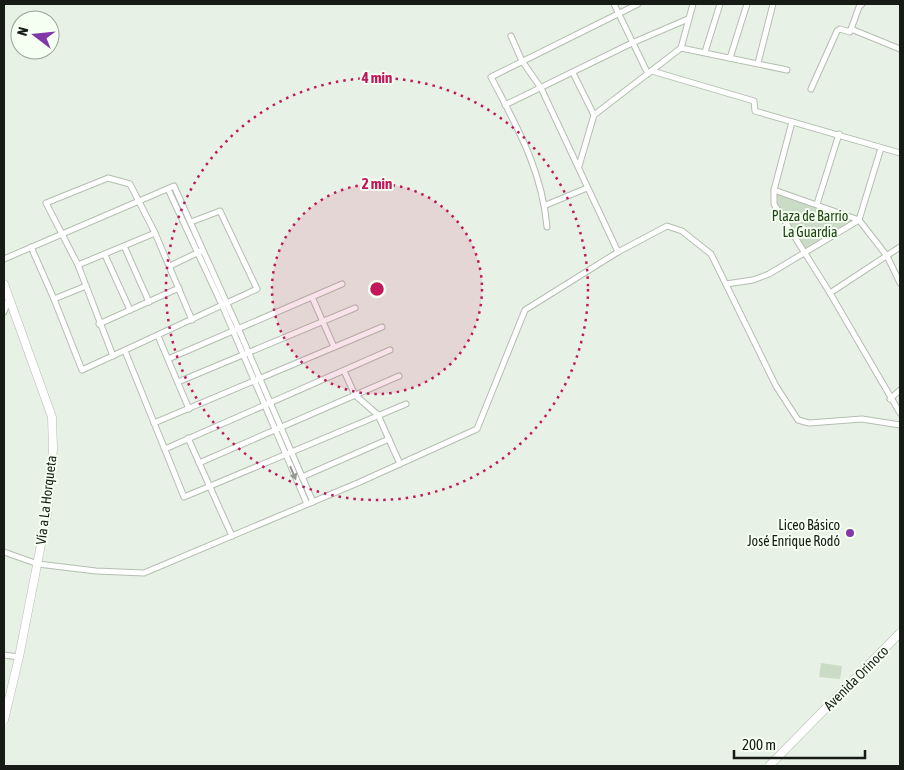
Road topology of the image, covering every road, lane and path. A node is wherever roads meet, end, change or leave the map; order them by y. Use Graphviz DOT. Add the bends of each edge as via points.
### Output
graph roads {
  1 [pos="614,4"];
  2 [pos="638,4"];
  3 [pos="692,4"];
  4 [pos="720,4"];
  5 [pos="747,4"];
  6 [pos="773,4"];
  7 [pos="862,4"];
  8 [pos="618,13"];
  9 [pos="688,19"];
  10 [pos="851,29"];
  11 [pos="511,36"];
  12 [pos="632,43"];
  13 [pos="681,48"];
  14 [pos="900,49"];
  15 [pos="704,52"];
  16 [pos="730,58"];
  17 [pos="522,61"];
  18 [pos="758,63"];
  19 [pos="787,70"];
  20 [pos="573,73"];
  21 [pos="650,73"];
  22 [pos="541,88"];
  23 [pos="811,88"];
  24 [pos="505,105"];
  25 [pos="594,115"];
  26 [pos="792,122"];
  27 [pos="839,134"];
  28 [pos="881,148"];
  29 [pos="900,153"];
  30 [pos="579,166"];
  31 [pos="587,188"];
  32 [pos="168,189"];
  33 [pos="774,190"];
  34 [pos="139,202"];
  35 [pos="817,204"];
  36 [pos="546,205"];
  37 [pos="859,220"];
  38 [pos="191,222"];
  39 [pos="547,227"];
  40 [pos="63,232"];
  41 [pos="155,233"];
  42 [pos="124,246"];
  43 [pos="30,247"];
  44 [pos="900,247"];
  45 [pos="201,251"];
  46 [pos="618,252"];
  47 [pos="804,254"];
  48 [pos="105,255"];
  49 [pos="887,256"];
  50 [pos="4,259"];
  51 [pos="78,265"];
  52 [pos="170,266"];
  53 [pos="900,283"];
  54 [pos="4,284"];
  55 [pos="342,284"];
  56 [pos="726,284"];
  57 [pos="86,286"];
  58 [pos="179,288"];
  59 [pos="830,293"];
  60 [pos="312,297"];
  61 [pos="9,298"];
  62 [pos="54,299"];
  63 [pos="149,302"];
  64 [pos="225,304"];
  65 [pos="356,308"];
  66 [pos="130,310"];
  67 [pos="4,312"];
  68 [pos="192,320"];
  69 [pos="323,321"];
  70 [pos="99,324"];
  71 [pos="382,327"];
  72 [pos="238,328"];
  73 [pos="232,330"];
  74 [pos="158,336"];
  75 [pos="334,347"];
  76 [pos="390,350"];
  77 [pos="125,351"];
  78 [pos="249,352"];
  79 [pos="243,355"];
  80 [pos="113,356"];
  81 [pos="168,359"];
  82 [pos="344,371"];
  83 [pos="399,376"];
  84 [pos="260,378"];
  85 [pos="254,380"];
  86 [pos="178,382"];
  87 [pos="900,390"];
  88 [pos="355,396"];
  89 [pos="890,399"];
  90 [pos="270,402"];
  91 [pos="406,404"];
  92 [pos="264,405"];
  93 [pos="189,409"];
  94 [pos="900,413"];
  95 [pos="378,415"];
  96 [pos="154,423"];
  97 [pos="900,425"];
  98 [pos="281,427"];
  99 [pos="275,430"];
  100 [pos="188,438"];
  101 [pos="389,439"];
  102 [pos="165,449"];
  103 [pos="291,452"];
  104 [pos="285,455"];
  105 [pos="199,463"];
  106 [pos="400,464"];
  107 [pos="302,477"];
  108 [pos="209,487"];
  109 [pos="313,502"];
  110 [pos="307,504"];
  111 [pos="232,536"];
  112 [pos="4,552"];
  113 [pos="38,564"];
  114 [pos="900,633"];
  115 [pos="4,655"];
  116 [pos="19,657"];
  117 [pos="4,720"];
  118 [pos="769,766"];
  1 -- 8 [label="street"];
  2 -- 8 [label="street"];
  3 -- 9 [label="street"];
  4 -- 15 [label="street"];
  5 -- 16 [label="street"];
  6 -- 18 [label="street"];
  7 -- 10 [label="street"];
  8 -- 12 [label="street"];
  8 -- 17 [label="street"];
  9 -- 12 [label="street"];
  9 -- 13 [label="street"];
  10 -- 14 [label="street"];
  10 -- 23 [label="street" via="850,32 837,31"];
  11 -- 17 [label="street"];
  12 -- 20 [label="street"];
  12 -- 21 [label="street"];
  13 -- 15 [label="street"];
  13 -- 21 [label="street"];
  15 -- 16 [label="street"];
  16 -- 18 [label="street"];
  17 -- 22 [label="street"];
  17 -- 24 [label="street" via="491,77"];
  18 -- 19 [label="street"];
  20 -- 22 [label="street"];
  20 -- 25 [label="street"];
  21 -- 25 [label="street"];
  21 -- 26 [label="street" via="754,101 755,111"];
  22 -- 24 [label="street"];
  22 -- 30 [label="street"];
  24 -- 36 [label="street" via="534,165"];
  25 -- 30 [label="street"];
  26 -- 27 [label="street"];
  26 -- 33 [label="street"];
  27 -- 28 [label="street"];
  27 -- 35 [label="street"];
  28 -- 29 [label="street"];
  28 -- 37 [label="street"];
  30 -- 31 [label="street"];
  31 -- 36 [label="street"];
  31 -- 46 [label="street"];
  32 -- 34 [label="street"];
  32 -- 38 [label="street" via="174,186"];
  32 -- 45 [label="street"];
  33 -- 35 [label="street"];
  33 -- 47 [label="street" via="774,204"];
  34 -- 40 [label="street"];
  34 -- 40 [label="street" via="130,184 108,178 46,203"];
  34 -- 41 [label="street"];
  35 -- 37 [label="street"];
  36 -- 39 [label="street"];
  37 -- 47 [label="street"];
  37 -- 49 [label="street"];
  38 -- 45 [label="street"];
  38 -- 64 [label="street" via="220,211 257,289"];
  40 -- 43 [label="street"];
  40 -- 51 [label="street"];
  41 -- 42 [label="street"];
  41 -- 52 [label="street"];
  42 -- 48 [label="street"];
  42 -- 63 [label="street"];
  43 -- 50 [label="street"];
  43 -- 62 [label="street"];
  44 -- 49 [label="street"];
  45 -- 52 [label="street"];
  45 -- 64 [label="street"];
  46 -- 56 [label="street" via="661,228 674,227 711,254"];
  46 -- 106 [label="street" via="525,310 476,429"];
  47 -- 56 [label="street" via="770,274"];
  47 -- 59 [label="street"];
  48 -- 51 [label="street"];
  48 -- 66 [label="street"];
  49 -- 53 [label="street"];
  49 -- 59 [label="street"];
  51 -- 57 [label="street"];
  52 -- 58 [label="street"];
  54 -- 61 [label="main road, Vía a La Horqueta"];
  55 -- 60 [label="street"];
  56 -- 97 [label="street" via="776,386 798,420 809,423 862,418"];
  57 -- 62 [label="street"];
  57 -- 70 [label="street"];
  58 -- 63 [label="street"];
  58 -- 68 [label="street"];
  59 -- 89 [label="street"];
  60 -- 69 [label="street"];
  60 -- 72 [label="street"];
  61 -- 67 [label="street"];
  61 -- 113 [label="main road, Vía a La Horqueta" via="52,417 50,482"];
  62 -- 80 [label="street" via="82,370"];
  63 -- 66 [label="street"];
  64 -- 68 [label="street"];
  64 -- 72 [label="street"];
  64 -- 73 [label="street"];
  65 -- 69 [label="street"];
  66 -- 70 [label="street"];
  68 -- 74 [label="street"];
  69 -- 75 [label="street"];
  69 -- 78 [label="street"];
  70 -- 80 [label="street"];
  71 -- 75 [label="street"];
  72 -- 73 [label="street"];
  72 -- 78 [label="street"];
  73 -- 79 [label="street"];
  73 -- 81 [label="street"];
  74 -- 77 [label="street"];
  74 -- 81 [label="street"];
  75 -- 84 [label="street"];
  76 -- 82 [label="street"];
  77 -- 80 [label="street"];
  77 -- 96 [label="street"];
  78 -- 79 [label="street"];
  78 -- 84 [label="street"];
  79 -- 85 [label="street"];
  79 -- 86 [label="street"];
  81 -- 86 [label="street"];
  82 -- 88 [label="street"];
  82 -- 90 [label="street"];
  83 -- 88 [label="street"];
  84 -- 85 [label="street"];
  84 -- 90 [label="street"];
  85 -- 92 [label="street"];
  85 -- 93 [label="street"];
  86 -- 93 [label="street"];
  87 -- 89 [label="street"];
  88 -- 95 [label="street"];
  88 -- 98 [label="street"];
  89 -- 94 [label="street"];
  90 -- 92 [label="street"];
  90 -- 98 [label="street"];
  91 -- 95 [label="street"];
  92 -- 99 [label="street"];
  92 -- 100 [label="street"];
  93 -- 96 [label="street"];
  95 -- 101 [label="street"];
  95 -- 103 [label="street"];
  96 -- 102 [label="street"];
  98 -- 99 [label="street"];
  98 -- 103 [label="street"];
  99 -- 104 [label="street"];
  99 -- 105 [label="street"];
  100 -- 102 [label="street"];
  100 -- 105 [label="street"];
  101 -- 106 [label="street"];
  101 -- 107 [label="street"];
  102 -- 108 [label="street" via="184,497"];
  103 -- 104 [label="street"];
  103 -- 107 [label="street"];
  104 -- 108 [label="street"];
  104 -- 110 [label="street, one-way"];
  105 -- 108 [label="street"];
  106 -- 109 [label="street"];
  107 -- 109 [label="street"];
  108 -- 111 [label="street"];
  109 -- 110 [label="street"];
  110 -- 111 [label="street"];
  111 -- 113 [label="street" via="144,573"];
  112 -- 113 [label="street"];
  113 -- 116 [label="main road, Vía a La Horqueta"];
  114 -- 118 [label="main road, Avenida Orinoco"];
  115 -- 116 [label="street"];
  116 -- 117 [label="main road, Vía a La Horqueta"];
}
